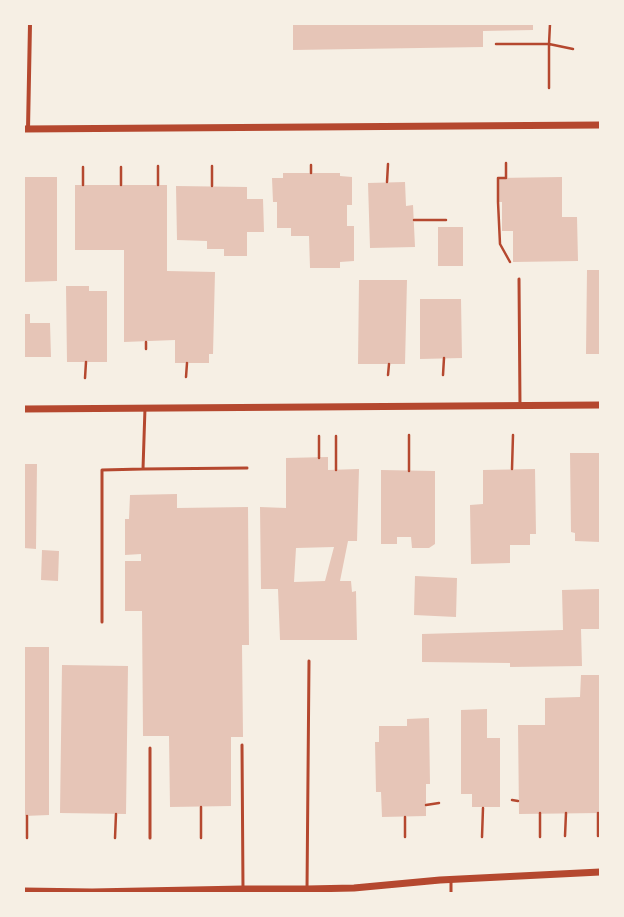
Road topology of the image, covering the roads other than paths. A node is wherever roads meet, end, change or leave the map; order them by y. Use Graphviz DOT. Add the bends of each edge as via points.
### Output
graph roads {
  1 [pos="30,24"];
  2 [pos="600,125"];
  3 [pos="26,129"];
  4 [pos="519,279"];
  5 [pos="600,405"];
  6 [pos="520,406"];
  7 [pos="145,408"];
  8 [pos="24,409"];
  9 [pos="247,468"];
  10 [pos="143,469"];
  11 [pos="102,622"];
  12 [pos="309,661"];
  13 [pos="242,745"];
  14 [pos="150,748"];
  15 [pos="150,838"];
  16 [pos="600,872"];
  17 [pos="451,880"];
  18 [pos="243,889"];
  19 [pos="307,889"];
  20 [pos="24,891"];
  21 [pos="126,892"];
  22 [pos="451,893"];
  1 -- 3 [label="street"];
  2 -- 3 [label="street"];
  4 -- 6 [label="lane"];
  5 -- 6 [label="street"];
  6 -- 7 [label="street"];
  7 -- 8 [label="street"];
  7 -- 10 [label="lane"];
  9 -- 10 [label="lane"];
  10 -- 11 [label="lane" via="102,470"];
  12 -- 19 [label="lane"];
  13 -- 18 [label="lane"];
  14 -- 15 [label="lane"];
  16 -- 17 [label="street"];
  17 -- 19 [label="street"];
  17 -- 22 [label="lane"];
  18 -- 19 [label="street"];
  18 -- 21 [label="street"];
  20 -- 21 [label="street"];
}
